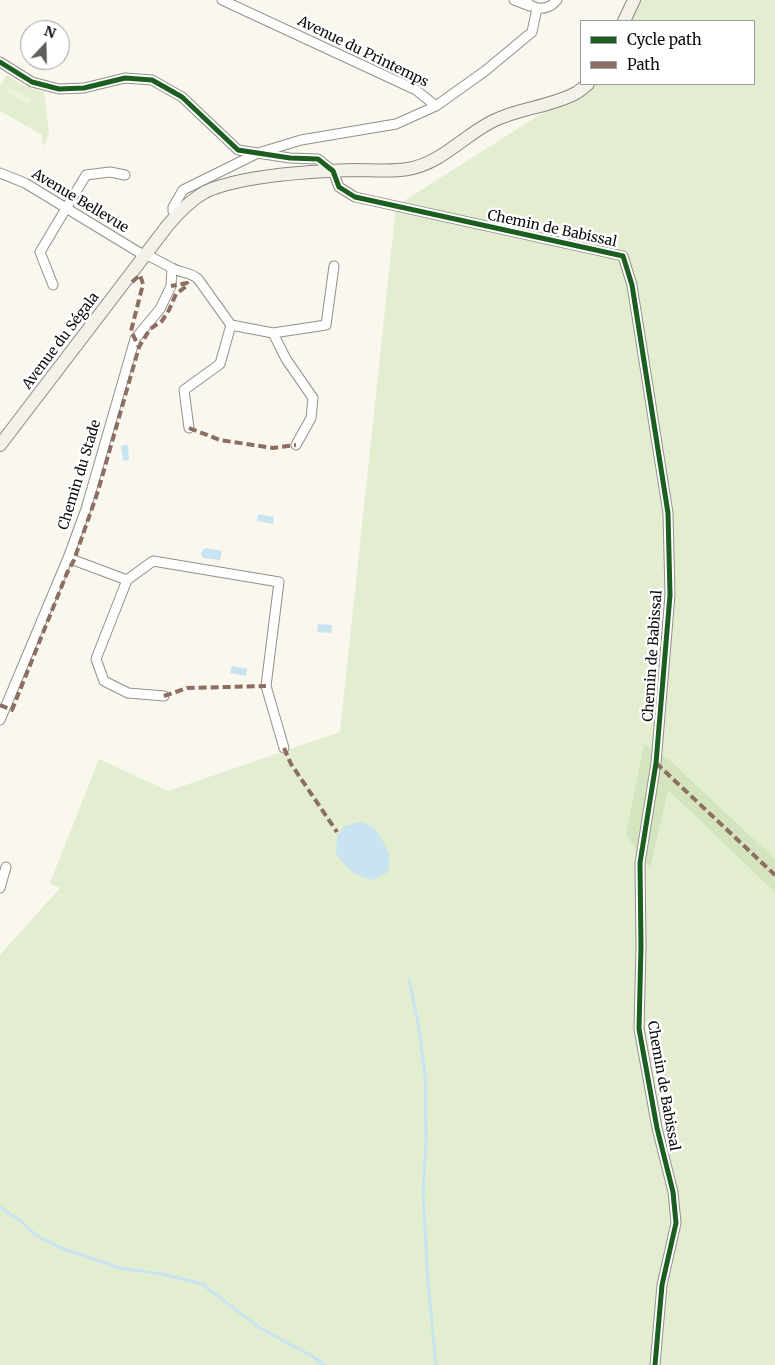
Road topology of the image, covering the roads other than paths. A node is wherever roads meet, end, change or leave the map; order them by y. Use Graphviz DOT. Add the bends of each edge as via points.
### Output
graph roads {
  1 [pos="222,0"];
  2 [pos="514,0"];
  3 [pos="557,0"];
  4 [pos="634,0"];
  5 [pos="531,5"];
  6 [pos="624,20"];
  7 [pos="0,62"];
  8 [pos="587,85"];
  9 [pos="436,106"];
  10 [pos="258,153"];
  11 [pos="332,171"];
  12 [pos="0,173"];
  13 [pos="125,175"];
  14 [pos="66,208"];
  15 [pos="176,216"];
  16 [pos="146,255"];
  17 [pos="334,266"];
  18 [pos="172,268"];
  19 [pos="53,285"];
  20 [pos="231,325"];
  21 [pos="273,332"];
  22 [pos="189,428"];
  23 [pos="0,445"];
  24 [pos="296,445"];
  25 [pos="68,558"];
  26 [pos="127,580"];
  27 [pos="164,696"];
  28 [pos="0,720"];
  29 [pos="284,748"];
  30 [pos="6,867"];
  31 [pos="0,888"];
  32 [pos="654,1365"];
  1 -- 9 [label="street, Avenue du Printemps" via="416,90"];
  2 -- 5 [label="street"];
  3 -- 5 [label="street" via="546,8"];
  4 -- 6 [label="street"];
  5 -- 9 [label="street" via="532,32"];
  7 -- 10 [label="street" via="32,82 59,89 84,88 125,78 152,80 182,97 238,150"];
  8 -- 11 [label="street, Avenue du Ségala" via="562,99 491,122 426,165 388,171"];
  9 -- 10 [label="street" via="396,124 301,140"];
  10 -- 11 [label="street" via="318,159"];
  10 -- 15 [label="street" via="183,190 173,207"];
  11 -- 15 [label="street, Avenue du Ségala" via="284,174 230,183 204,192"];
  11 -- 32 [label="street, Chemin de Babissal" via="339,187 355,197 623,256 632,285 668,513 670,595 656,763 640,862 639,1029 657,1128 673,1192 676,1222 662,1285"];
  12 -- 14 [label="street, Avenue Bellevue" via="25,183"];
  13 -- 14 [label="street" via="110,172 86,175"];
  14 -- 16 [label="street, Avenue Bellevue"];
  14 -- 19 [label="street" via="40,252"];
  15 -- 16 [label="street, Avenue du Ségala"];
  16 -- 18 [label="street"];
  16 -- 23 [label="street, Avenue du Ségala"];
  17 -- 21 [label="street" via="326,325"];
  18 -- 20 [label="street" via="194,275"];
  18 -- 25 [label="street, Chemin du Stade" via="171,286 160,310 135,339 86,509"];
  20 -- 21 [label="street"];
  20 -- 22 [label="street" via="220,364 184,390"];
  21 -- 24 [label="street" via="286,359 313,398 311,418"];
  25 -- 26 [label="street"];
  25 -- 28 [label="street, Chemin du Stade"];
  26 -- 27 [label="street" via="96,659 104,681 128,693"];
  26 -- 29 [label="street" via="153,561 279,582 266,686"];
  30 -- 31 [label="street"];
}
